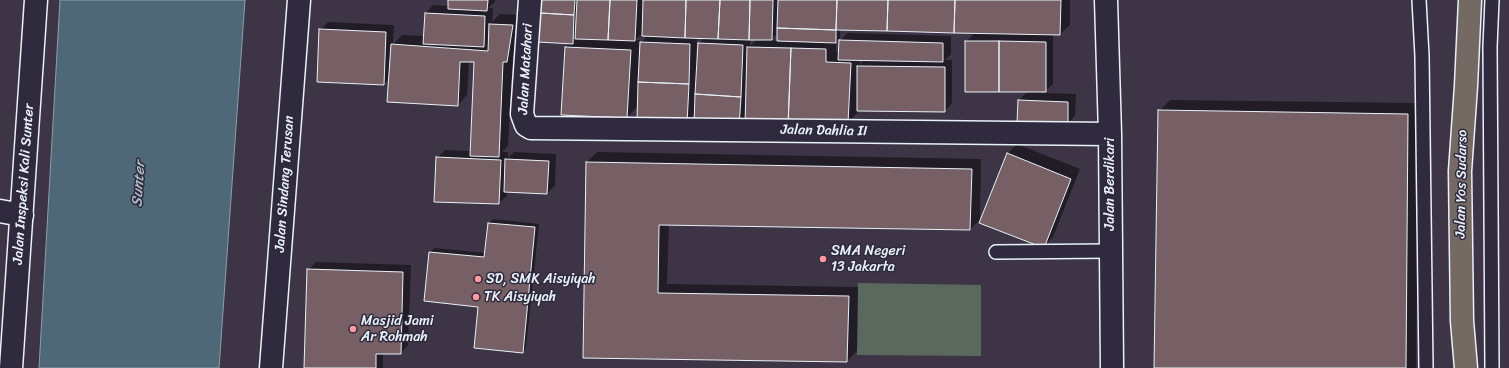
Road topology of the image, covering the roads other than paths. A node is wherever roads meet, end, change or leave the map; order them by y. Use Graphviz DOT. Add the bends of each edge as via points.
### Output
graph roads {
  1 [pos="36,0"];
  2 [pos="299,0"];
  3 [pos="530,0"];
  4 [pos="1106,0"];
  5 [pos="1419,0"];
  6 [pos="1470,0"];
  7 [pos="1492,0"];
  8 [pos="538,128"];
  9 [pos="1110,134"];
  10 [pos="0,211"];
  11 [pos="22,215"];
  12 [pos="1110,251"];
  13 [pos="996,252"];
  14 [pos="11,368"];
  15 [pos="271,368"];
  16 [pos="1112,368"];
  17 [pos="1426,368"];
  18 [pos="1466,368"];
  19 [pos="1492,368"];
  1 -- 11 [label="street, Jalan Inspeksi Kali Sunter"];
  2 -- 15 [label="street, Jalan Sindang Terusan"];
  3 -- 8 [label="street, Jalan Matahari" via="522,114 526,125"];
  4 -- 9 [label="street, Jalan Berdikari"];
  5 -- 17 [label="lane"];
  6 -- 18 [label="highway, Jalan Yos Sudarso" via="1460,171 1462,321"];
  7 -- 19 [label="lane"];
  8 -- 9 [label="street, Jalan Dahlia II"];
  9 -- 12 [label="street, Jalan Berdikari"];
  10 -- 11 [label="street"];
  11 -- 14 [label="street, Jalan Inspeksi Kali Sunter"];
  12 -- 13 [label="lane"];
  12 -- 16 [label="street, Jalan Berdikari"];
}
